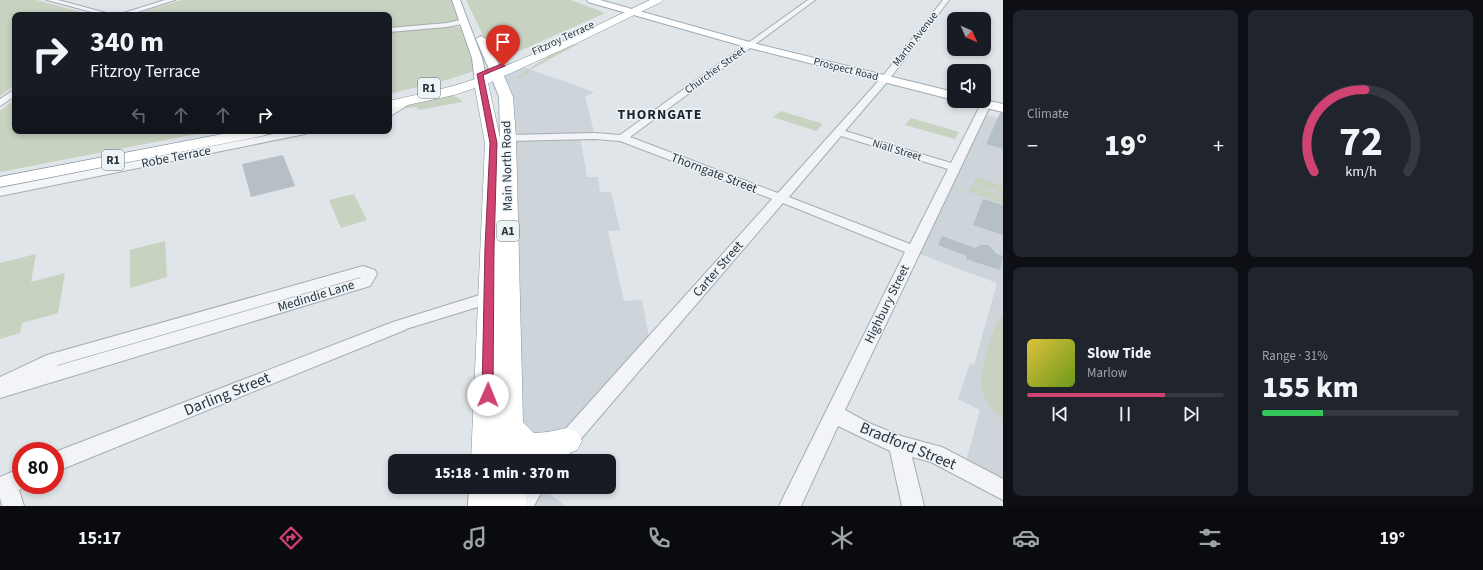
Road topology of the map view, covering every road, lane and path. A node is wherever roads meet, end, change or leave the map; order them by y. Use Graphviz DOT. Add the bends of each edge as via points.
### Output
graph roads {
  1 [pos="50,0"];
  2 [pos="172,0"];
  3 [pos="456,0"];
  4 [pos="464,0"];
  5 [pos="588,0"];
  6 [pos="658,0"];
  7 [pos="812,0"];
  8 [pos="946,0"];
  9 [pos="644,2"];
  10 [pos="145,8"];
  11 [pos="95,12"];
  12 [pos="130,12"];
  13 [pos="135,12"];
  14 [pos="624,14"];
  15 [pos="653,19"];
  16 [pos="465,24"];
  17 [pos="392,30"];
  18 [pos="570,39"];
  19 [pos="750,45"];
  20 [pos="537,57"];
  21 [pos="496,72"];
  22 [pos="481,78"];
  23 [pos="885,79"];
  24 [pos="12,94"];
  25 [pos="441,94"];
  26 [pos="947,94"];
  27 [pos="392,97"];
  28 [pos="506,97"];
  29 [pos="408,101"];
  30 [pos="0,103"];
  31 [pos="392,104"];
  32 [pos="991,105"];
  33 [pos="978,108"];
  34 [pos="1003,108"];
  35 [pos="392,112"];
  36 [pos="838,132"];
  37 [pos="212,134"];
  38 [pos="228,134"];
  39 [pos="252,134"];
  40 [pos="286,134"];
  41 [pos="500,136"];
  42 [pos="622,138"];
  43 [pos="214,145"];
  44 [pos="157,156"];
  45 [pos="46,166"];
  46 [pos="955,168"];
  47 [pos="3,179"];
  48 [pos="0,192"];
  49 [pos="781,198"];
  50 [pos="913,250"];
  51 [pos="499,297"];
  52 [pos="0,385"];
  53 [pos="0,390"];
  54 [pos="834,414"];
  55 [pos="509,425"];
  56 [pos="899,444"];
  57 [pos="561,451"];
  58 [pos="486,454"];
  59 [pos="509,454"];
  60 [pos="64,458"];
  61 [pos="9,484"];
  62 [pos="1003,490"];
  63 [pos="484,494"];
  64 [pos="510,494"];
  65 [pos="529,494"];
  66 [pos="13,506"];
  67 [pos="484,506"];
  68 [pos="510,506"];
  69 [pos="521,506"];
  70 [pos="790,506"];
  71 [pos="914,506"];
  1 -- 11 [label="street"];
  2 -- 10 [label="street"];
  3 -- 16 [label="main road, Main North Road"];
  4 -- 21 [label="main road, Main North Road"];
  5 -- 9 [label="main road" via="620,5"];
  5 -- 14 [label="main road, Prospect Road"];
  6 -- 9 [label="highway, Fitzroy Terrace / R1"];
  7 -- 19 [label="street, Churcher Street"];
  8 -- 23 [label="street, Martin Avenue"];
  9 -- 14 [label="highway, Fitzroy Terrace / R1"];
  9 -- 15 [label="highway" via="644,13"];
  10 -- 12 [label="street"];
  10 -- 13 [label="street"];
  14 -- 15 [label="main road, Prospect Road"];
  14 -- 18 [label="highway, Fitzroy Terrace / R1"];
  15 -- 19 [label="main road, Prospect Road"];
  16 -- 17 [label="street"];
  16 -- 22 [label="main road, Main North Road"];
  18 -- 20 [label="highway, Fitzroy Terrace / R1"];
  18 -- 21 [label="highway, Fitzroy Terrace / R1"];
  19 -- 23 [label="main road, Prospect Road"];
  19 -- 42 [label="street, Churcher Street"];
  20 -- 21 [label="highway, Fitzroy Terrace / R1"];
  20 -- 28 [label="highway" via="512,78"];
  21 -- 22 [label="highway, R1"];
  21 -- 28 [label="highway, Main North Road / A1"];
  22 -- 25 [label="highway, R1"];
  22 -- 27 [label="highway, R1"];
  22 -- 41 [label="highway, Main North Road / A1"];
  23 -- 26 [label="main road, Prospect Road"];
  23 -- 36 [label="street, Carter Street"];
  24 -- 30 [label="street"];
  25 -- 29 [label="highway, R1"];
  25 -- 41 [label="highway" via="465,96"];
  28 -- 41 [label="highway, Main North Road / A1"];
  29 -- 31 [label="highway, R1"];
  29 -- 35 [label="street"];
  32 -- 34 [label="main road"];
  33 -- 46 [label="street, Highbury Street"];
  36 -- 46 [label="street, Niall Street"];
  36 -- 49 [label="street, Carter Street"];
  37 -- 45 [label="highway, Robe Terrace / R1"];
  38 -- 43 [label="highway"];
  39 -- 43 [label="highway, Robe Terrace / R1"];
  40 -- 43 [label="street, Robe Terrace"];
  41 -- 42 [label="street, Thorngate Street"];
  41 -- 51 [label="highway, Main North Road / A1"];
  42 -- 49 [label="street, Thorngate Street"];
  43 -- 44 [label="highway, Robe Terrace / R1"];
  44 -- 45 [label="highway" via="156,149 153,149"];
  44 -- 47 [label="highway, Robe Terrace / R1"];
  44 -- 48 [label="street, Robe Terrace"];
  45 -- 47 [label="highway, Robe Terrace / R1"];
  46 -- 50 [label="street, Highbury Street"];
  49 -- 50 [label="street, Thorngate Street"];
  49 -- 57 [label="street, Carter Street"];
  50 -- 54 [label="street, Highbury Street"];
  51 -- 55 [label="highway, Main North Road / A1"];
  51 -- 58 [label="highway, Main North Road / A1" via="490,318"];
  51 -- 60 [label="street, Darling Street" via="403,324"];
  52 -- 53 [label="street, Medindie Lane" via="53,360 363,271 370,274 365,282"];
  54 -- 56 [label="street, Bradford Street"];
  54 -- 70 [label="street, Highbury Street"];
  55 -- 57 [label="highway" via="517,438 531,447"];
  55 -- 59 [label="highway, Main North Road / A1"];
  56 -- 62 [label="street, Bradford Street" via="935,454"];
  56 -- 71 [label="street"];
  61 -- 66 [label="street"];
  63 -- 67 [label="highway"];
  64 -- 68 [label="highway"];
  65 -- 69 [label="street"];
}
